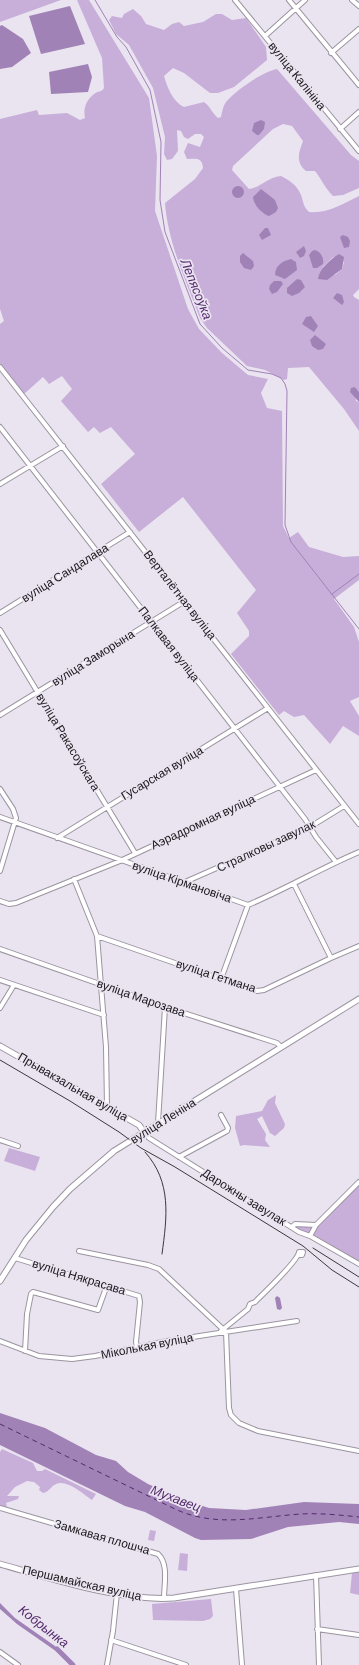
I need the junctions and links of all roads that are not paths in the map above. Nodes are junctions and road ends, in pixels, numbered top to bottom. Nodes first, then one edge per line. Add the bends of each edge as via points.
1 (236, 0) edge
2 (289, 0) edge
3 (305, 0) edge
4 (352, 0) edge
5 (359, 6) edge
6 (296, 8) junction
7 (359, 29) edge
8 (265, 36) junction
9 (331, 53) junction
10 (359, 85) edge
11 (359, 112) edge
12 (340, 129) junction
13 (359, 151) edge
14 (0, 367) edge
15 (0, 427) edge
16 (63, 446) junction
17 (30, 466) junction
18 (0, 484) edge
19 (130, 532) junction
20 (98, 552) junction
21 (185, 601) junction
22 (0, 613) edge
23 (152, 622) junction
24 (0, 630) edge
25 (38, 692) junction
26 (268, 708) junction
27 (0, 715) edge
28 (235, 729) junction
29 (316, 770) junction
30 (280, 787) junction
31 (0, 789) edge
32 (107, 806) junction
33 (344, 806) junction
34 (0, 817) edge
35 (16, 823) junction
36 (359, 824) edge
37 (310, 827) junction
38 (57, 838) junction
39 (359, 852) edge
40 (135, 854) junction
41 (120, 861) junction
42 (336, 862) junction
43 (0, 871) edge
44 (74, 879) junction
45 (185, 882) junction
46 (294, 884) junction
47 (0, 901) edge
48 (248, 905) junction
49 (97, 936) junction
50 (359, 946) edge
51 (0, 949) edge
52 (331, 958) junction
53 (221, 979) junction
54 (0, 980) edge
55 (102, 984) junction
56 (14, 985) junction
57 (359, 999) edge
58 (165, 1007) junction
59 (0, 1008) edge
60 (104, 1015) junction
61 (0, 1046) edge
62 (281, 1047) junction
63 (107, 1106) junction
64 (221, 1115) dead end
65 (158, 1123) junction
66 (144, 1132) junction
67 (0, 1140) edge
68 (18, 1146) dead end
69 (179, 1157) junction
70 (359, 1182) edge
71 (316, 1224) junction
72 (292, 1227) junction
73 (310, 1236) junction
74 (79, 1251) dead end
75 (299, 1255) dead end
76 (15, 1258) junction
77 (359, 1264) edge
78 (0, 1281) edge
79 (107, 1285) junction
80 (297, 1321) dead end
81 (225, 1331) junction
82 (0, 1341) edge
83 (137, 1348) junction
84 (25, 1351) junction
85 (359, 1451) edge
86 (0, 1508) edge
87 (0, 1564) edge
88 (359, 1569) edge
89 (316, 1576) junction
90 (236, 1588) junction
91 (117, 1593) junction
92 (164, 1598) junction
93 (317, 1629) junction
94 (359, 1635) edge
95 (111, 1640) junction
96 (0, 1653) edge
97 (18, 1665) edge
98 (107, 1665) edge
99 (186, 1665) edge
100 (242, 1665) edge
101 (319, 1665) edge

1 - 8 street, вуліца Калініна
2 - 6 street
3 - 6 street
4 - 5 street
6 - 8 street
6 - 9 street
7 - 9 street
8 - 12 street, вуліца Калініна
9 - 10 street
11 - 12 street
12 - 13 street, вуліца Калініна
14 - 16 street, Верталётная вуліца
15 - 17 street, Палкавая вуліца
16 - 17 street
16 - 19 street, Верталётная вуліца
17 - 18 street
17 - 20 street, Палкавая вуліца
19 - 20 street, вуліца Сандалава
19 - 21 street, Верталётная вуліца
20 - 22 street, вуліца Сандалава
20 - 23 street, Палкавая вуліца
21 - 23 street, вуліца Заморына
21 - 26 street, Верталётная вуліца
23 - 25 street, вуліца Заморына
23 - 28 street, Палкавая вуліца
24 - 25 street, вуліца Ракасоўскага
25 - 27 street, вуліца Заморына
25 - 32 street, вуліца Ракасоўскага
26 - 28 street, Гусарская вуліца
26 - 29 street, Верталётная вуліца
28 - 30 street, Палкавая вуліца
28 - 32 street, Гусарская вуліца
29 - 30 street, Аэрадромная вуліца
29 - 33 street, Верталётная вуліца
30 - 37 street, Палкавая вуліца
30 - 40 street, Аэрадромная вуліца
31 - 35 street via 15,813
32 - 38 street, Гусарская вуліца
32 - 40 street, вуліца Ракасоўскага
33 - 36 street, Верталётная вуліца
33 - 37 street, Стралковы завулак
34 - 35 street, вуліца Кірмановіча
35 - 38 street, вуліца Кірмановіча
35 - 43 street
37 - 42 street, Палкавая вуліца
37 - 45 street, Стралковы завулак
38 - 41 street, вуліца Кірмановіча
39 - 42 street, вуліца Кірмановіча
40 - 41 street, Аэрадромная вуліца
41 - 44 street, Аэрадромная вуліца
41 - 45 street, вуліца Кірмановіча
42 - 46 street, вуліца Кірмановіча
44 - 47 street, Аэрадромная вуліца via 16,903
44 - 49 street
45 - 48 street, вуліца Кірмановіча
46 - 48 street, вуліца Кірмановіча
46 - 52 street
48 - 53 street
49 - 53 street, вуліца Гетмана
49 - 55 street
50 - 52 street, вуліца Гетмана
51 - 55 street, вуліца Марозава
52 - 53 street, вуліца Гетмана via 264,990 257,991
54 - 56 street
55 - 58 street, вуліца Марозава
55 - 60 street
56 - 59 street
56 - 60 street
57 - 62 main road, вуліца Леніна
58 - 62 street, вуліца Марозава via 277,1043
58 - 65 street
60 - 63 street
61 - 63 main road, Прывакзальная вуліца
62 - 65 main road, вуліца Леніна
63 - 66 main road, Прывакзальная вуліца via 140,1126
64 - 69 street via 227,1131
65 - 66 main road, вуліца Леніна
66 - 69 street, Дарожны завулак
66 - 76 main road, вуліца Леніна via 114,1151 70,1189 44,1217
67 - 68 street
69 - 72 street, Дарожны завулак
70 - 71 street
71 - 72 street via 295,1224
71 - 73 street
72 - 73 street, Дарожны завулак
73 - 77 street, Дарожны завулак
74 - 81 street via 159,1269
75 - 81 street
76 - 78 main road, вуліца Леніна
76 - 79 street, вуліца Някрасава
79 - 83 street, вуліца Някрасава via 139,1296
79 - 84 street via 98,1310 33,1292 27,1314
80 - 81 street
81 - 83 street, Міколькая вуліца
81 - 85 street via 229,1408 234,1419 258,1431
82 - 84 street, Міколькая вуліца
83 - 84 street, Міколькая вуліца via 72,1359 38,1356
86 - 92 street, Замкавая плошча via 158,1554 164,1564
87 - 91 main road, Першамайская вуліца
88 - 89 main road, Першамайская вуліца
89 - 90 main road, Першамайская вуліца
89 - 93 street
90 - 92 main road, Першамайская вуліца
90 - 100 street
91 - 92 main road, Першамайская вуліца via 150,1599
91 - 95 street
93 - 94 street
93 - 101 street
95 - 98 street
95 - 99 street
96 - 97 street

